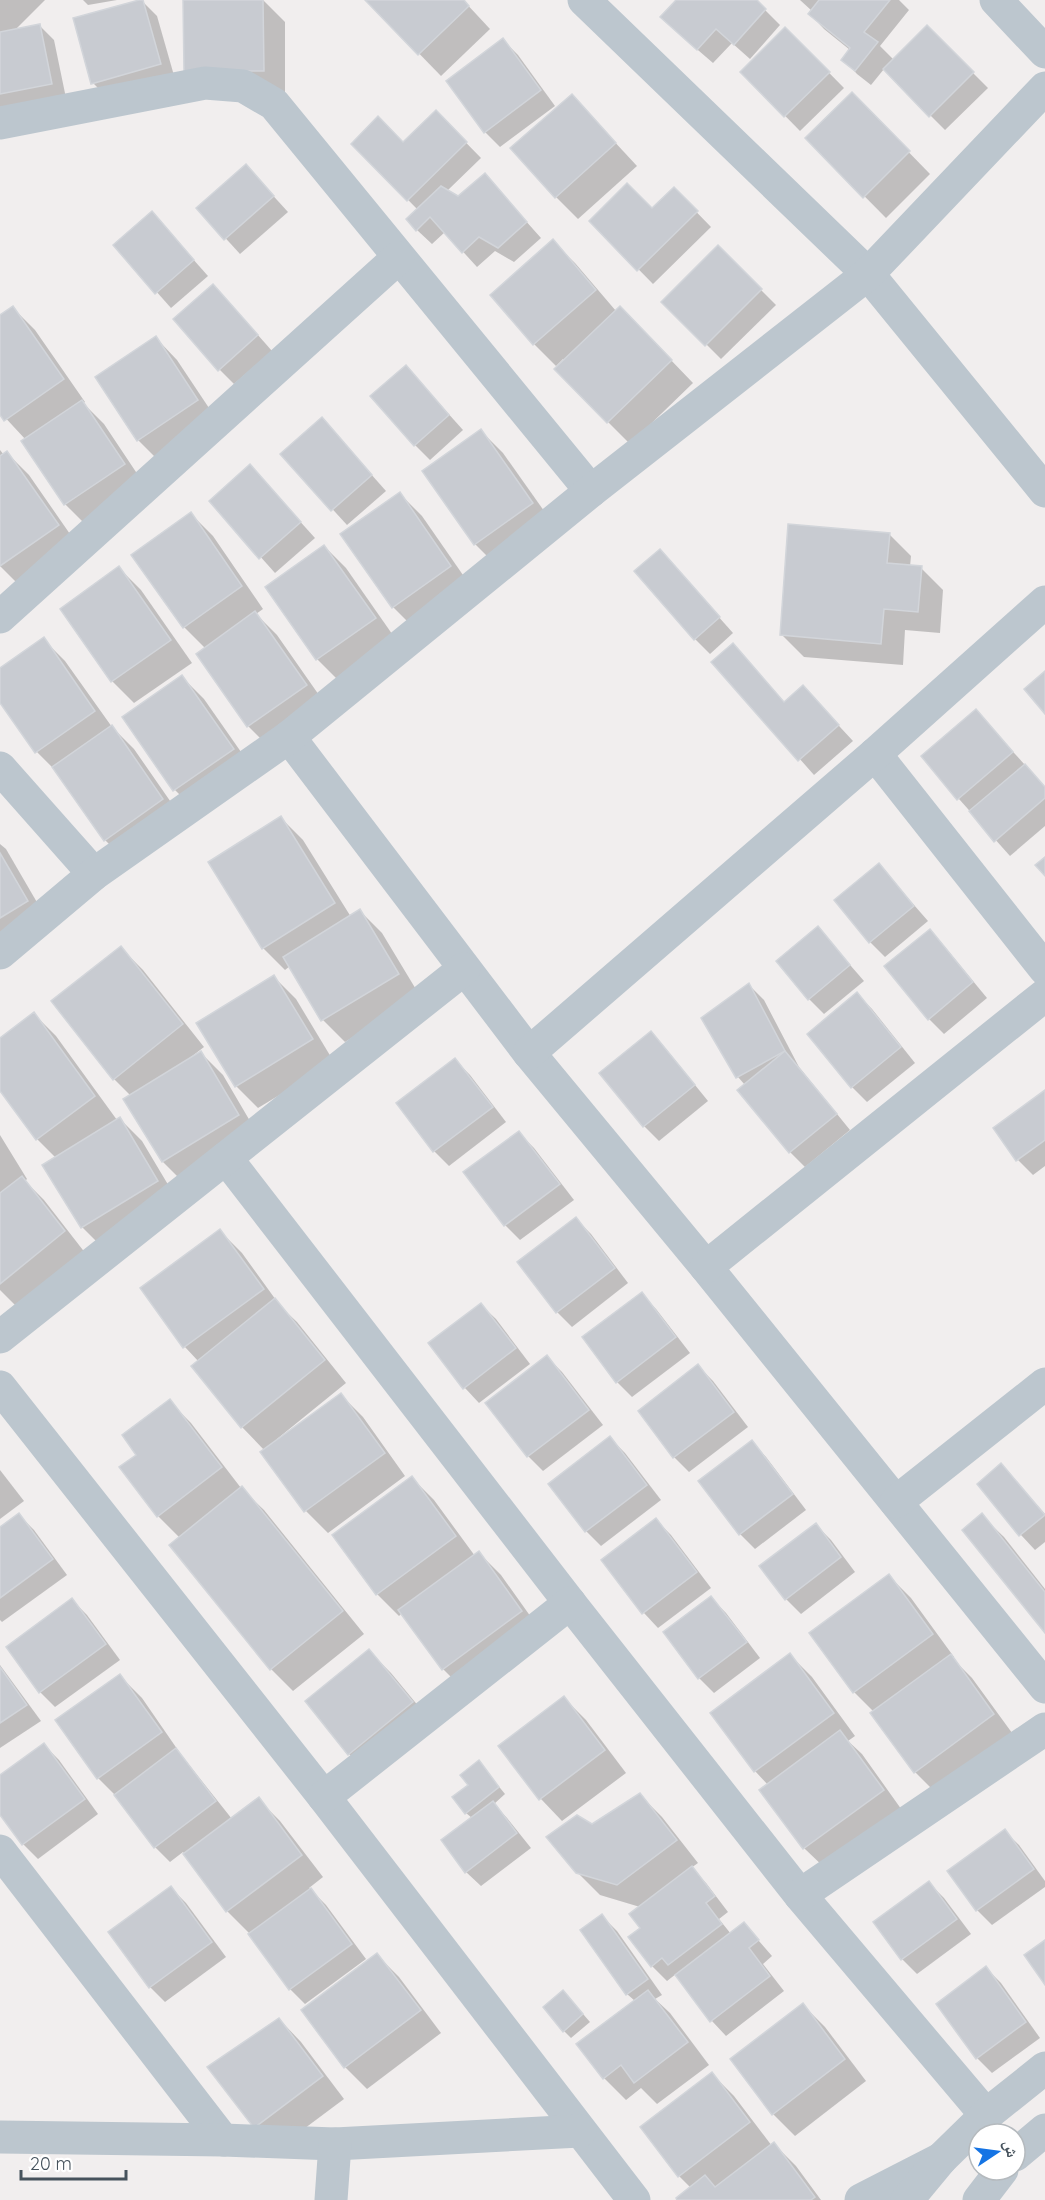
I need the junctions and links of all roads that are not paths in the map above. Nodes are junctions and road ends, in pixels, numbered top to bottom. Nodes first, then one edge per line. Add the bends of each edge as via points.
1 (584, 0) edge
2 (996, 0) edge
3 (1045, 52) edge
4 (1045, 88) edge
5 (0, 123) edge
6 (398, 258) junction
7 (868, 274) junction
8 (591, 491) junction
9 (1045, 491) edge
10 (1045, 603) edge
11 (0, 616) edge
12 (289, 737) junction
13 (875, 754) junction
14 (0, 768) edge
15 (94, 874) junction
16 (0, 952) edge
17 (464, 969) junction
18 (1045, 969) edge
19 (1045, 994) edge
20 (529, 1053) junction
21 (226, 1158) junction
22 (706, 1267) junction
23 (0, 1337) edge
24 (1045, 1384) edge
25 (0, 1387) edge
26 (896, 1502) junction
27 (570, 1603) junction
28 (1045, 1688) edge
29 (1045, 1729) edge
30 (324, 1797) junction
31 (0, 1851) edge
32 (800, 1895) junction
33 (1045, 2068) edge
34 (986, 2115) junction
35 (1045, 2130) edge
36 (580, 2131) junction
37 (0, 2137) edge
38 (223, 2140) junction
39 (335, 2144) junction
40 (1027, 2145) edge
41 (941, 2158) junction
42 (993, 2182) edge
43 (632, 2199) edge
44 (331, 2200) edge
45 (861, 2200) edge
46 (907, 2200) edge
47 (979, 2200) edge

1 - 7 street
2 - 3 street
4 - 7 street
5 - 6 street via 205,83 243,86 274,104
6 - 8 street
6 - 11 street
7 - 8 street
7 - 9 street
8 - 12 street
10 - 13 street
12 - 15 street
12 - 17 street
13 - 18 street
13 - 20 street
14 - 15 street
15 - 16 street
17 - 20 street
17 - 21 street
19 - 22 street
20 - 22 street
21 - 23 street
21 - 27 street
22 - 26 street
24 - 26 street
25 - 30 street
26 - 28 street
27 - 30 street
27 - 32 street
29 - 32 street
30 - 36 street
31 - 38 street
32 - 34 street
33 - 34 street
34 - 41 street
35 - 40 street
36 - 39 street
36 - 43 street
37 - 38 street
38 - 39 street
39 - 44 street
41 - 45 street
41 - 46 street
42 - 47 street

